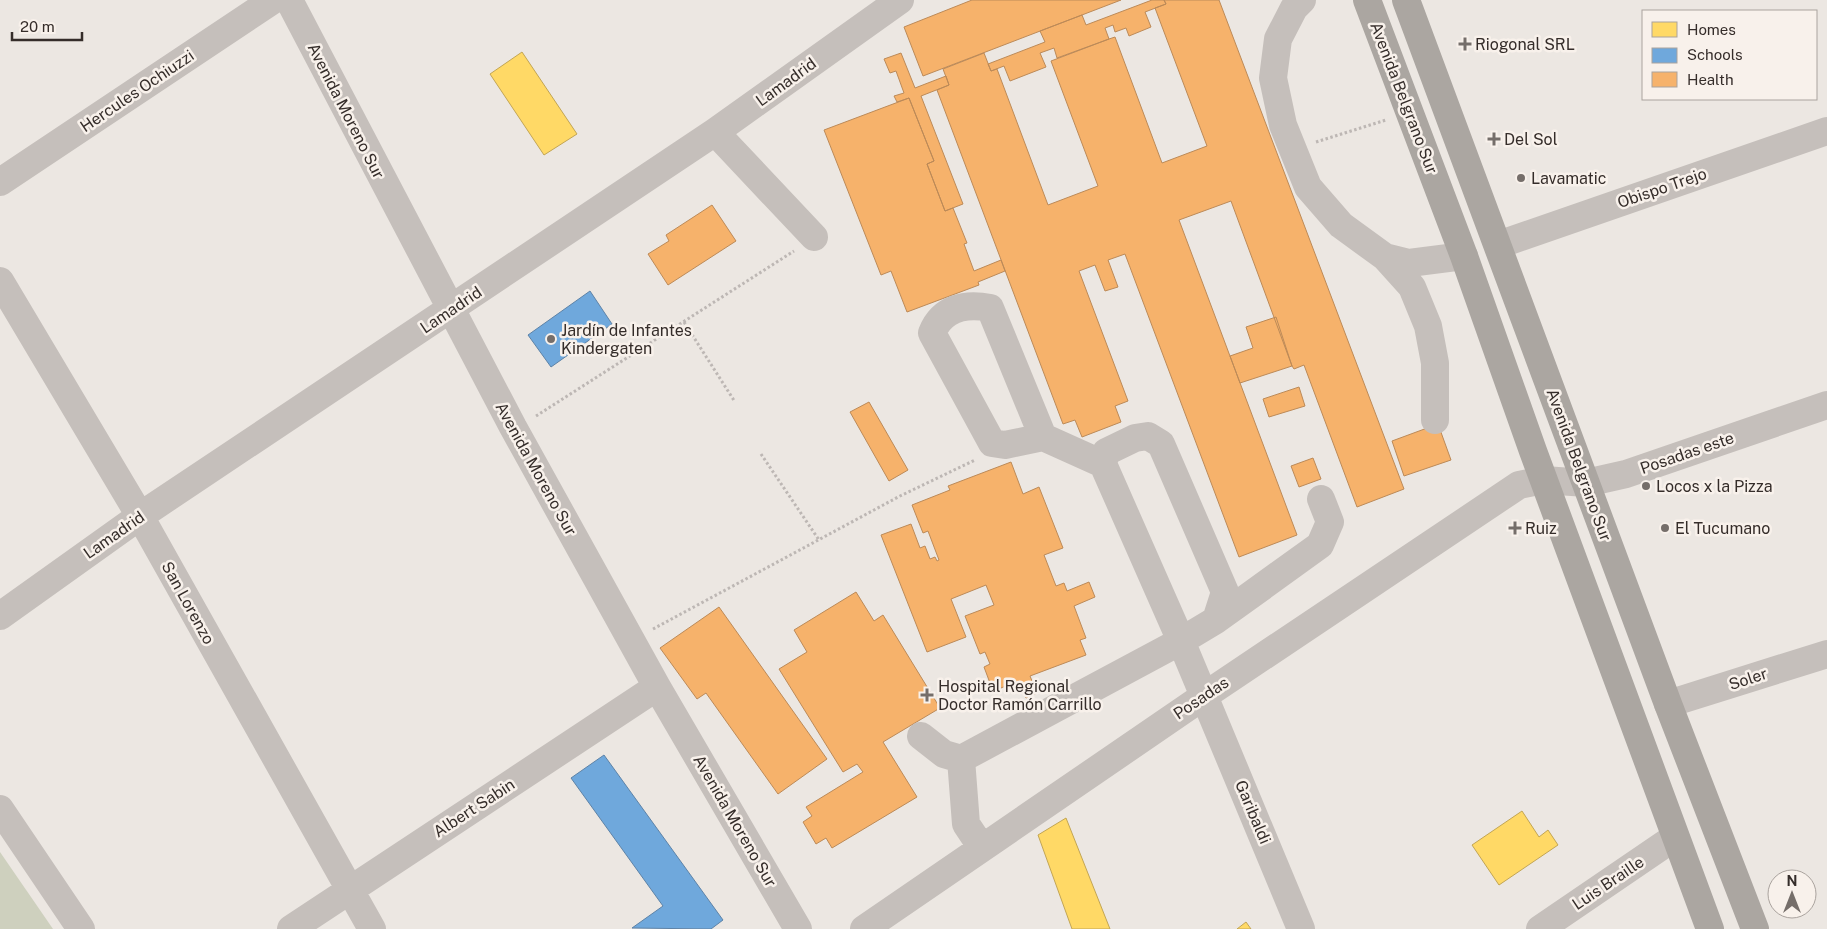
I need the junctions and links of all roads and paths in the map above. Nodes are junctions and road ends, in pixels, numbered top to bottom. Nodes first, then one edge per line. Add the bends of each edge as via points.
1 (273, 0) edge
2 (289, 0) edge
3 (900, 0) edge
4 (1302, 0) edge
5 (1367, 0) edge
6 (1408, 0) edge
7 (1408, 113) junction
8 (1827, 131) edge
9 (715, 132) junction
10 (1292, 150) junction
11 (0, 182) edge
12 (814, 237) joint
13 (1498, 245) junction
14 (1464, 256) junction
15 (1385, 257) junction
16 (0, 281) edge
17 (450, 311) junction
18 (684, 322) junction
19 (735, 402) dead end
20 (1827, 405) edge
21 (1436, 420) dead end
22 (513, 427) junction
23 (1043, 437) junction
24 (1005, 445) junction
25 (761, 454) dead end
26 (1103, 464) junction
27 (1544, 480) junction
28 (1586, 483) junction
29 (1321, 499) dead end
30 (140, 516) junction
31 (818, 540) junction
32 (0, 616) edge
33 (1216, 620) junction
34 (1181, 641) junction
35 (632, 644) junction
36 (1827, 654) edge
37 (657, 687) junction
38 (1204, 696) junction
39 (1668, 704) junction
40 (921, 736) dead end
41 (961, 758) junction
42 (0, 810) edge
43 (1675, 837) junction
44 (982, 848) junction
45 (349, 890) junction
46 (80, 929) edge
47 (291, 929) edge
48 (372, 929) edge
49 (798, 929) edge
50 (864, 929) edge
51 (1302, 929) edge
52 (1540, 929) edge
53 (1710, 929) edge
54 (1755, 929) edge

1 - 11 street, Hercules Ochiuzzi
2 - 17 street, Avenida Moreno Sur
3 - 9 street, Lamadrid
4 - 10 street via 1294,8 1278,39 1273,78
5 - 7 highway, Avenida Belgrano Sur
6 - 13 highway, Avenida Belgrano Sur
7 - 10 path
7 - 14 highway, Avenida Belgrano Sur
8 - 13 street, Obispo Trejo
9 - 12 street
9 - 17 street, Lamadrid
10 - 15 street via 1308,187 1341,225
12 - 18 path
13 - 28 highway, Avenida Belgrano Sur
14 - 15 street via 1409,263
14 - 27 highway, Avenida Belgrano Sur
15 - 21 street via 1412,287 1428,326 1436,363
16 - 30 street, San Lorenzo
17 - 22 street, Avenida Moreno Sur
17 - 30 street, Lamadrid
18 - 19 path
18 - 22 path via 542,414
20 - 28 street, Posadas este via 1626,474
22 - 35 street, Avenida Moreno Sur
23 - 24 street
23 - 24 street via 990,308 973,305 956,309 937,319 932,333 992,443
23 - 26 street
24 - 31 path
25 - 31 path
26 - 33 street via 1106,452 1135,438 1148,436 1161,444 1225,592
26 - 34 street, Garibaldi
27 - 28 street, Posadas este
27 - 38 street, Posadas via 1519,486 1502,495
27 - 43 highway, Avenida Belgrano Sur
28 - 39 highway, Avenida Belgrano Sur
29 - 33 street via 1330,522 1320,545
30 - 32 street, Lamadrid
30 - 45 street, San Lorenzo
31 - 35 path via 663,623
33 - 34 street
34 - 38 street, Garibaldi
34 - 41 street
35 - 37 street, Avenida Moreno Sur
36 - 39 street, Soler
37 - 45 street, Albert Sabin
37 - 49 street, Avenida Moreno Sur
38 - 44 street, Posadas
38 - 51 street, Garibaldi
39 - 54 highway, Avenida Belgrano Sur
40 - 41 street via 944,754
41 - 44 street via 966,824
42 - 46 street
43 - 52 street, Luis Braille
43 - 53 highway, Avenida Belgrano Sur
44 - 50 street, Posadas
45 - 47 street, Albert Sabin
45 - 48 street, San Lorenzo

